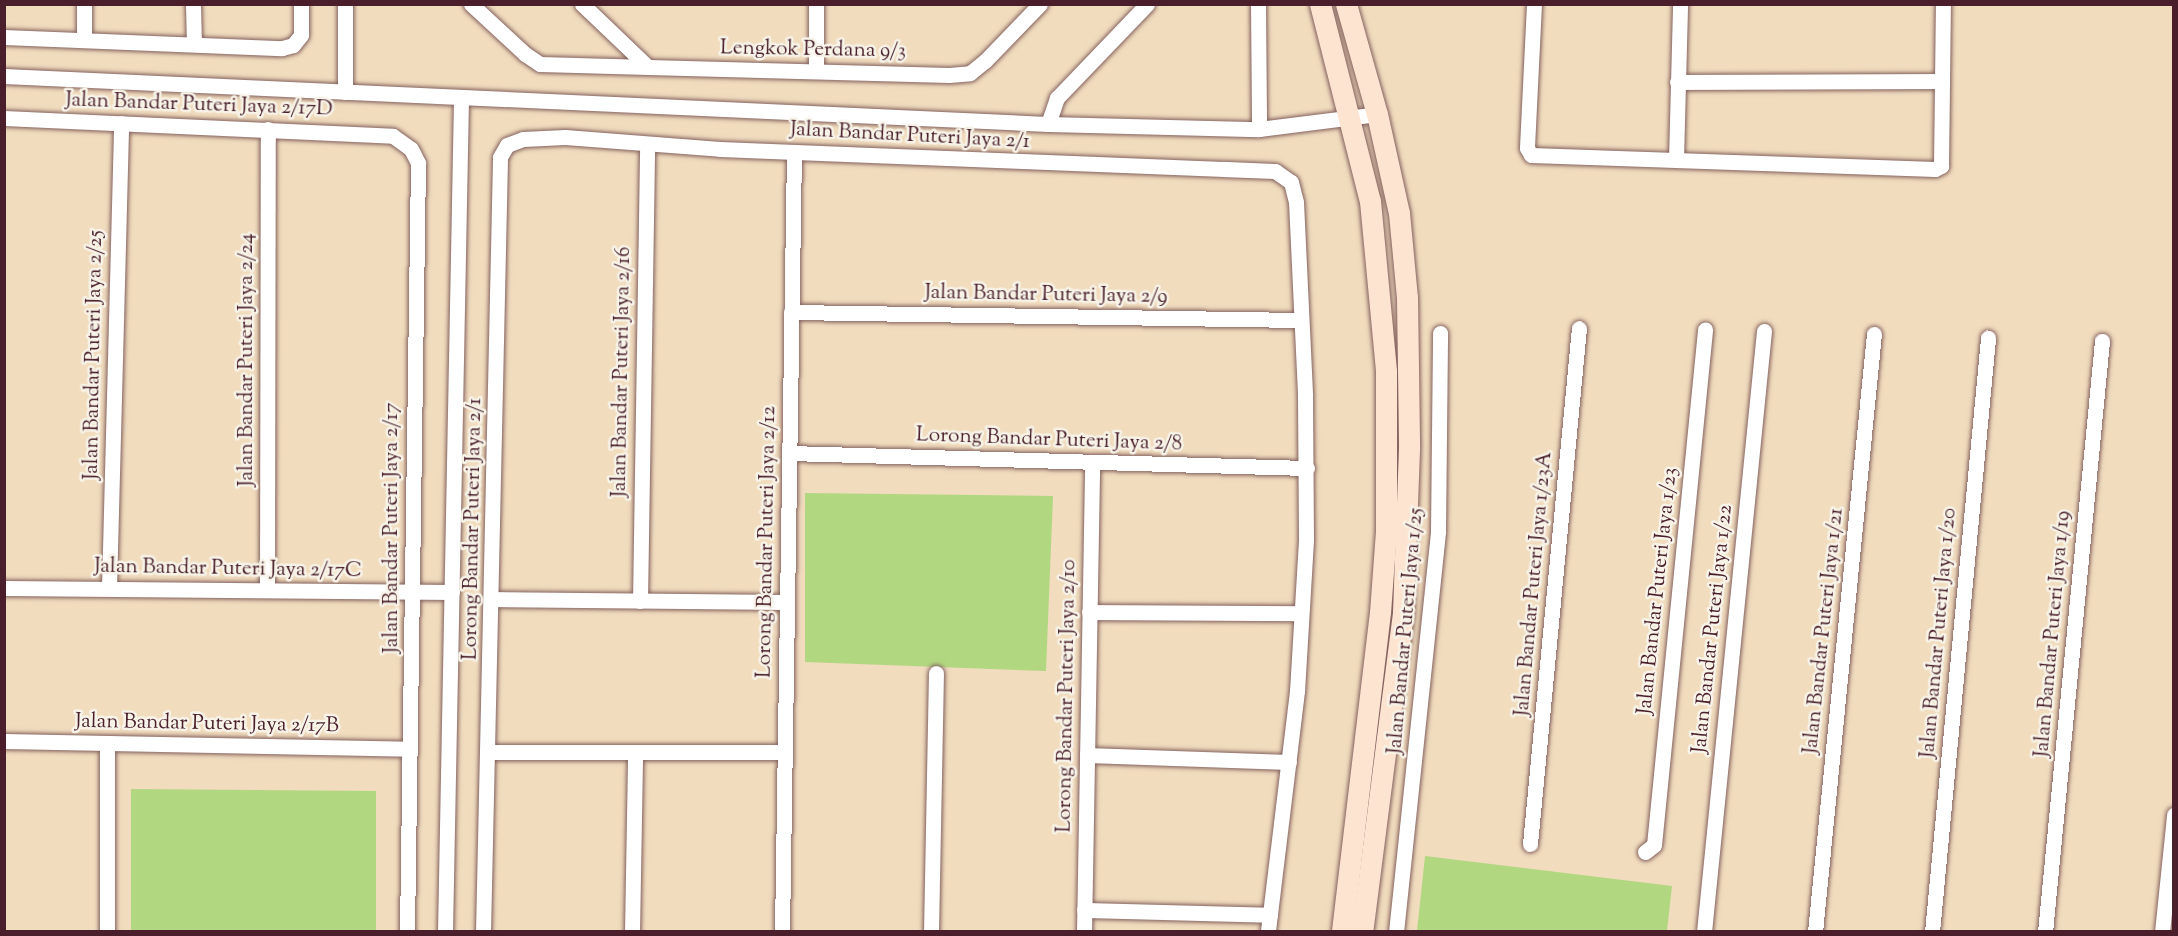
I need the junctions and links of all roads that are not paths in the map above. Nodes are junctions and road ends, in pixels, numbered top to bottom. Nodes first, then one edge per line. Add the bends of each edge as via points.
1 (84, 4) edge
2 (193, 4) edge
3 (301, 4) edge
4 (345, 4) edge
5 (471, 4) edge
6 (582, 4) edge
7 (816, 4) edge
8 (1040, 4) edge
9 (1147, 4) edge
10 (1258, 4) edge
11 (1320, 4) edge
12 (1346, 4) edge
13 (1534, 4) edge
14 (1680, 4) edge
15 (1943, 4) edge
16 (4, 38) edge
17 (84, 39) junction
18 (194, 44) junction
19 (648, 67) junction
20 (816, 69) junction
21 (4, 76) edge
22 (1942, 81) junction
23 (1677, 82) junction
24 (345, 92) junction
25 (461, 98) junction
26 (1377, 114) junction
27 (4, 118) edge
28 (1352, 118) junction
29 (120, 123) junction
30 (1048, 124) junction
31 (268, 129) junction
32 (1259, 129) junction
33 (393, 135) joint
34 (523, 139) joint
35 (647, 144) junction
36 (794, 152) junction
37 (1676, 160) junction
38 (791, 312) junction
39 (1301, 320) junction
40 (1580, 328) dead end
41 (1705, 330) dead end
42 (1764, 331) dead end
43 (1440, 333) dead end
44 (1874, 334) dead end
45 (1988, 338) dead end
46 (2102, 341) dead end
47 (789, 453) junction
48 (1092, 462) junction
49 (1307, 468) junction
50 (4, 588) edge
51 (109, 588) junction
52 (267, 590) junction
53 (411, 591) junction
54 (452, 592) junction
55 (492, 599) junction
56 (640, 601) junction
57 (787, 602) junction
58 (1089, 612) junction
59 (1301, 614) junction
60 (936, 673) dead end
61 (4, 741) edge
62 (107, 743) junction
63 (410, 749) junction
64 (489, 752) junction
65 (635, 752) junction
66 (785, 752) junction
67 (1087, 755) junction
68 (1289, 762) junction
69 (2174, 815) edge
70 (1530, 844) dead end
71 (1645, 852) dead end
72 (1084, 910) junction
73 (1270, 915) junction
74 (107, 932) edge
75 (407, 932) edge
76 (445, 932) edge
77 (483, 932) edge
78 (632, 932) edge
79 (782, 932) edge
80 (931, 932) edge
81 (1084, 932) edge
82 (1268, 932) edge
83 (1342, 932) edge
84 (1362, 932) edge
85 (1396, 932) edge
86 (1704, 932) edge
87 (1815, 932) edge
88 (1932, 932) edge
89 (2045, 932) edge
90 (2162, 932) edge

1 - 17 street
2 - 18 street
3 - 18 street via 301,35 293,45
4 - 24 street
5 - 19 street, Lengkok Perdana 9/3 via 540,64
6 - 19 street
7 - 20 street
8 - 20 street, Lengkok Perdana 9/3 via 970,73
9 - 30 street via 1057,98
10 - 32 street
11 - 28 street
12 - 26 street
13 - 37 street via 1527,148 1532,155
14 - 23 street
15 - 22 street
16 - 17 street
17 - 18 street
19 - 20 street, Lengkok Perdana 9/3
21 - 24 street
22 - 23 street
22 - 37 street via 1941,166 1935,170
23 - 37 street
24 - 25 street
25 - 30 street
25 - 54 street
26 - 28 street
26 - 84 street via 1404,253 1409,449 1403,613
27 - 29 street, Jalan Bandar Puteri Jaya 2/17D
28 - 32 street
28 - 83 street via 1370,201 1382,297 1387,450 1380,612
29 - 31 street, Jalan Bandar Puteri Jaya 2/17D
29 - 51 street, Jalan Bandar Puteri Jaya 2/25
30 - 32 street
31 - 33 street, Jalan Bandar Puteri Jaya 2/17D
31 - 52 street, Jalan Bandar Puteri Jaya 2/24
33 - 53 street, Jalan Bandar Puteri Jaya 2/17 via 411,149 420,180
34 - 35 street, Jalan Bandar Puteri Jaya 2/1 via 565,137
34 - 55 street, Lorong Bandar Puteri Jaya 2/1 via 507,145 500,157
35 - 36 street, Jalan Bandar Puteri Jaya 2/1
35 - 56 street, Jalan Bandar Puteri Jaya 2/16
36 - 38 street, Lorong Bandar Puteri Jaya 2/12
36 - 39 street, Jalan Bandar Puteri Jaya 2/1 via 1275,171 1292,182 1296,202
38 - 39 street, Jalan Bandar Puteri Jaya 2/9
38 - 47 street, Lorong Bandar Puteri Jaya 2/12
39 - 49 street
40 - 70 street, Jalan Bandar Puteri Jaya 1/23A
41 - 71 street, Jalan Bandar Puteri Jaya 1/23 via 1654,845
42 - 86 street, Jalan Bandar Puteri Jaya 1/22
43 - 85 street, Jalan Bandar Puteri Jaya 1/25 via 1438,531
44 - 87 street, Jalan Bandar Puteri Jaya 1/21
45 - 88 street, Jalan Bandar Puteri Jaya 1/20
46 - 89 street, Jalan Bandar Puteri Jaya 1/19
47 - 48 street, Lorong Bandar Puteri Jaya 2/8
47 - 57 street, Lorong Bandar Puteri Jaya 2/12
48 - 49 street, Lorong Bandar Puteri Jaya 2/8
48 - 58 street, Lorong Bandar Puteri Jaya 2/10
49 - 59 street
50 - 51 street, Jalan Bandar Puteri Jaya 2/17C
51 - 52 street, Jalan Bandar Puteri Jaya 2/17C
52 - 53 street, Jalan Bandar Puteri Jaya 2/17C
53 - 54 street, Jalan Bandar Puteri Jaya 2/17C
53 - 63 street, Jalan Bandar Puteri Jaya 2/17
54 - 76 street
55 - 56 street
55 - 64 street, Lorong Bandar Puteri Jaya 2/1
56 - 57 street
57 - 66 street, Lorong Bandar Puteri Jaya 2/12
58 - 59 street
58 - 67 street, Lorong Bandar Puteri Jaya 2/10
59 - 68 street
60 - 80 street
61 - 62 street, Jalan Bandar Puteri Jaya 2/17B
62 - 63 street, Jalan Bandar Puteri Jaya 2/17B
62 - 74 street
63 - 75 street, Jalan Bandar Puteri Jaya 2/17
64 - 65 street
64 - 77 street, Lorong Bandar Puteri Jaya 2/1
65 - 66 street
65 - 78 street
66 - 79 street, Lorong Bandar Puteri Jaya 2/12
67 - 68 street
67 - 72 street, Lorong Bandar Puteri Jaya 2/10
68 - 73 street
69 - 90 street
72 - 73 street
72 - 81 street, Lorong Bandar Puteri Jaya 2/10
73 - 82 street

